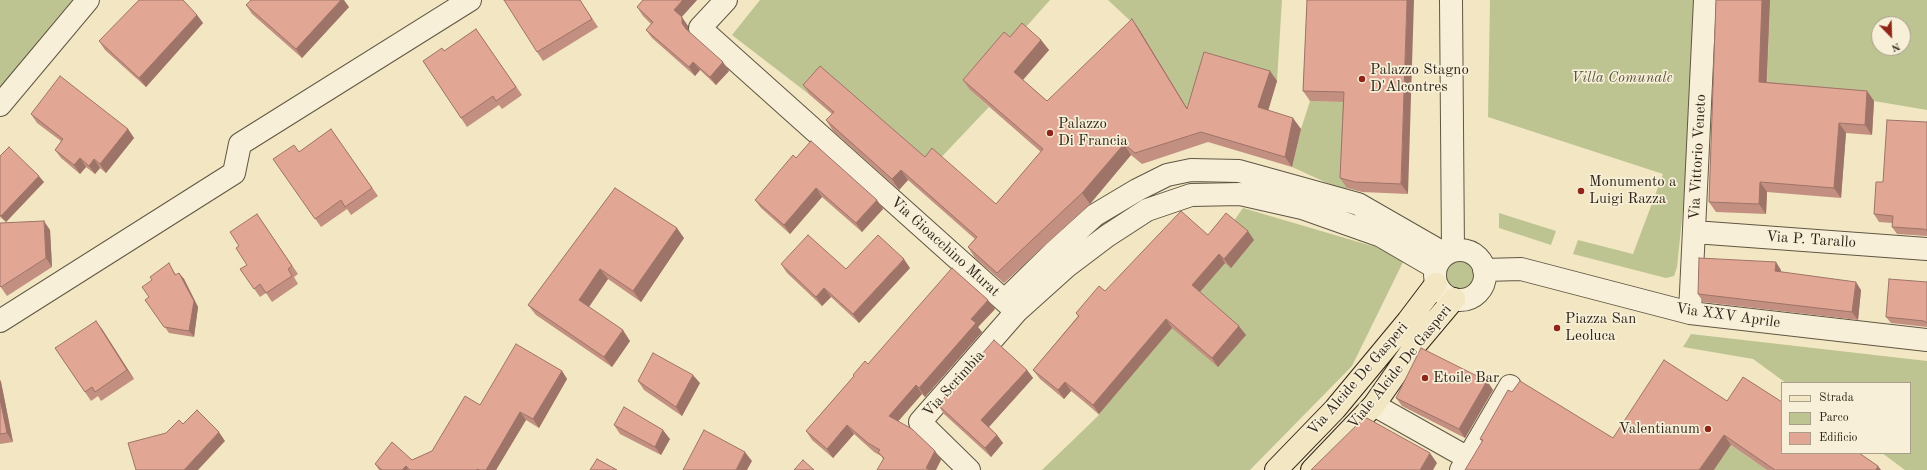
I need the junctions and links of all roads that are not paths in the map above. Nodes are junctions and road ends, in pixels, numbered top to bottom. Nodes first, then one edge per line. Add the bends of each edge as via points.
1 (88, 0) edge
2 (470, 0) edge
3 (726, 0) edge
4 (1451, 0) edge
5 (1705, 0) edge
6 (0, 105) edge
7 (1694, 232) junction
8 (1927, 249) edge
9 (1443, 264) junction
10 (1484, 270) junction
11 (1454, 299) junction
12 (1012, 306) junction
13 (1690, 313) junction
14 (0, 321) edge
15 (1927, 340) edge
16 (1510, 386) dead end
17 (1374, 405) junction
18 (1465, 464) edge
19 (969, 470) edge
20 (1276, 470) edge
21 (1312, 470) edge

1 - 6 street
2 - 14 street via 240,144 234,173
3 - 12 street, Via Gioacchino Murat via 700,28
4 - 9 street
5 - 7 street, Via Vittorio Veneto
7 - 8 street, Via P. Tarallo
7 - 13 street, Via Vittorio Veneto
9 - 10 street via 1469,252 1481,263
9 - 11 street via 1440,291
9 - 12 street, Via Gioacchino Murat via 1358,204 1239,172 1191,170 1167,175 1095,215 1053,253
9 - 20 main road, Via Alcide De Gasperi via 1408,321 1336,409
10 - 11 street via 1485,279 1477,293 1470,298
10 - 13 street, Via XXV Aprile via 1521,268
11 - 17 main road, Viale Alcide De Gasperi via 1417,344
12 - 19 street, Via Scrimbia via 920,422
13 - 15 street, Via XXV Aprile
16 - 18 street
17 - 18 street
17 - 21 main road, Viale Alcide De Gasperi

